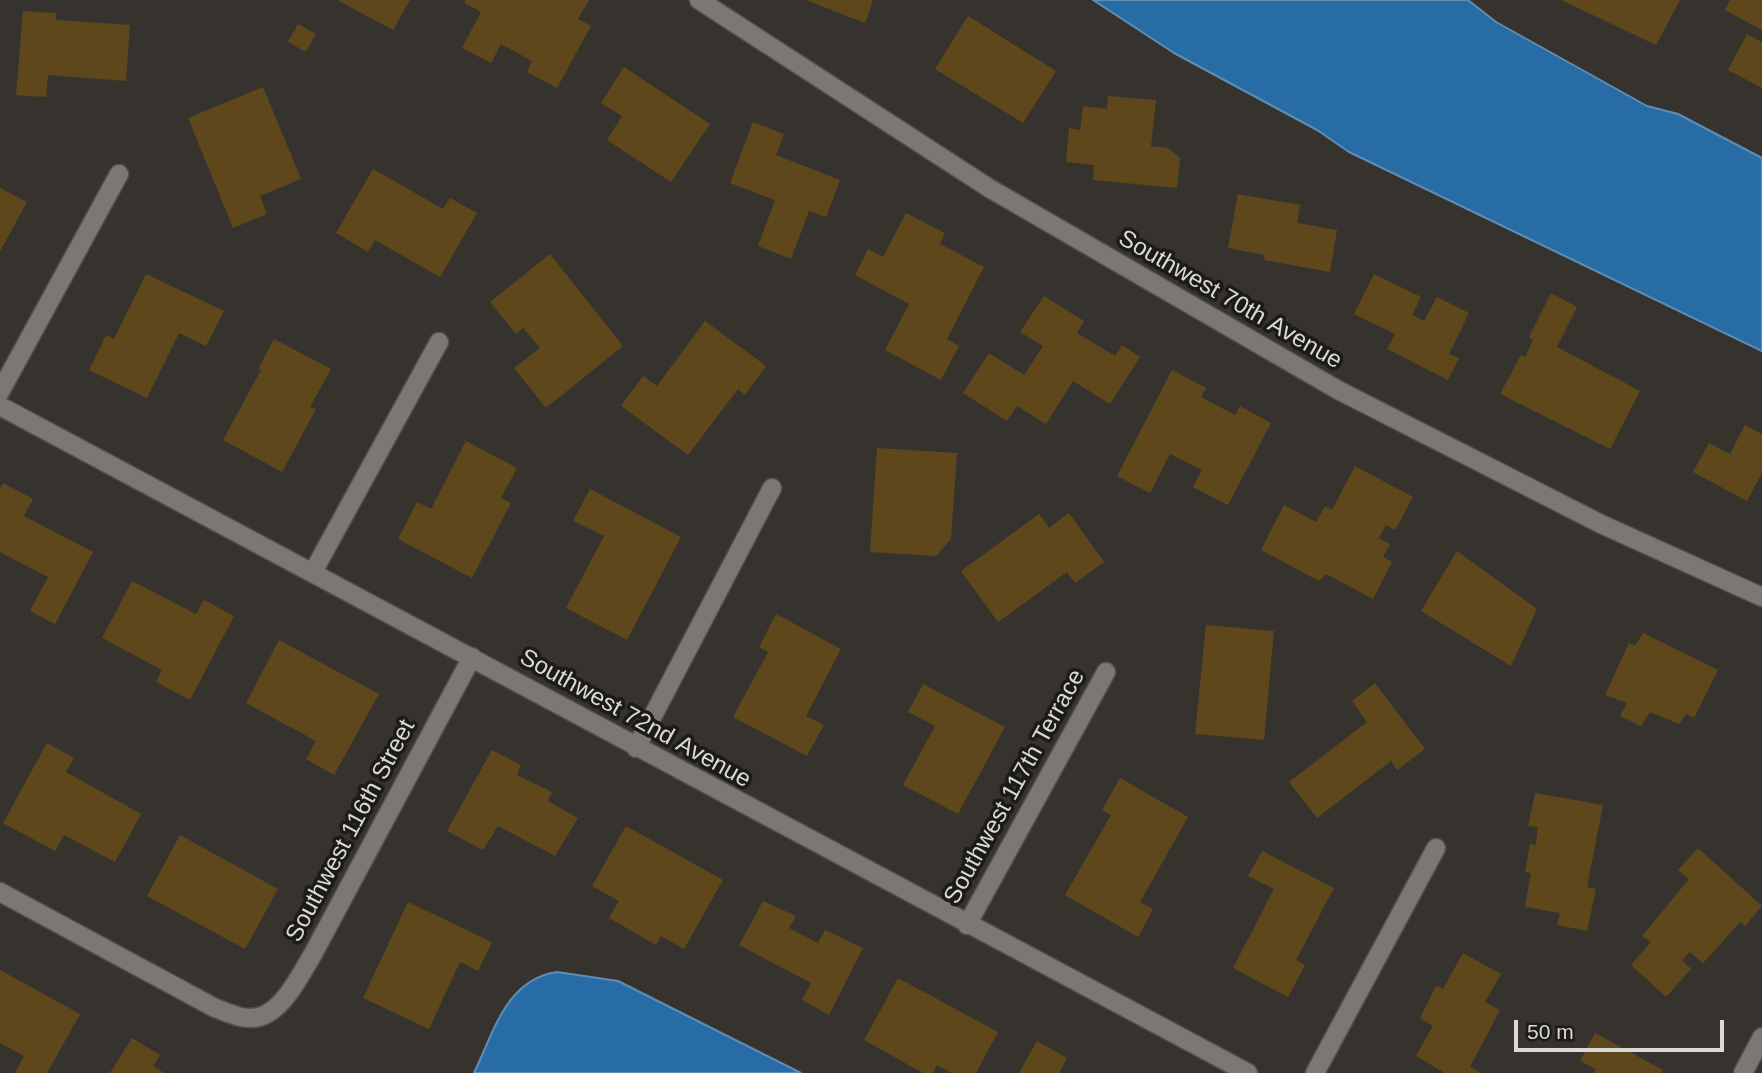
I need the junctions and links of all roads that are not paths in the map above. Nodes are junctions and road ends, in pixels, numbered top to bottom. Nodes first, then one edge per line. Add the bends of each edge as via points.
1 (699, 0) edge
2 (119, 174) dead end
3 (439, 342) dead end
4 (0, 392) edge
5 (0, 406) edge
6 (772, 488) dead end
7 (313, 572) junction
8 (1762, 597) edge
9 (472, 657) junction
10 (1106, 672) dead end
11 (636, 748) junction
12 (1436, 848) dead end
13 (0, 892) edge
14 (967, 925) junction
15 (1762, 1037) edge
16 (1248, 1073) edge
17 (1315, 1073) edge
18 (1743, 1073) edge

1 - 8 street, Southwest 70th Avenue via 989,188 1338,390 1601,524
2 - 4 street
3 - 7 street
5 - 7 street, Southwest 72nd Avenue
6 - 11 street
7 - 9 street, Southwest 72nd Avenue
9 - 11 street, Southwest 72nd Avenue
9 - 13 street, Southwest 116th Street via 296,983 260,1017 240,1017 215,1008
10 - 14 street, Southwest 117th Terrace
11 - 14 street, Southwest 72nd Avenue
12 - 17 street
14 - 16 street, Southwest 72nd Avenue
15 - 18 street

